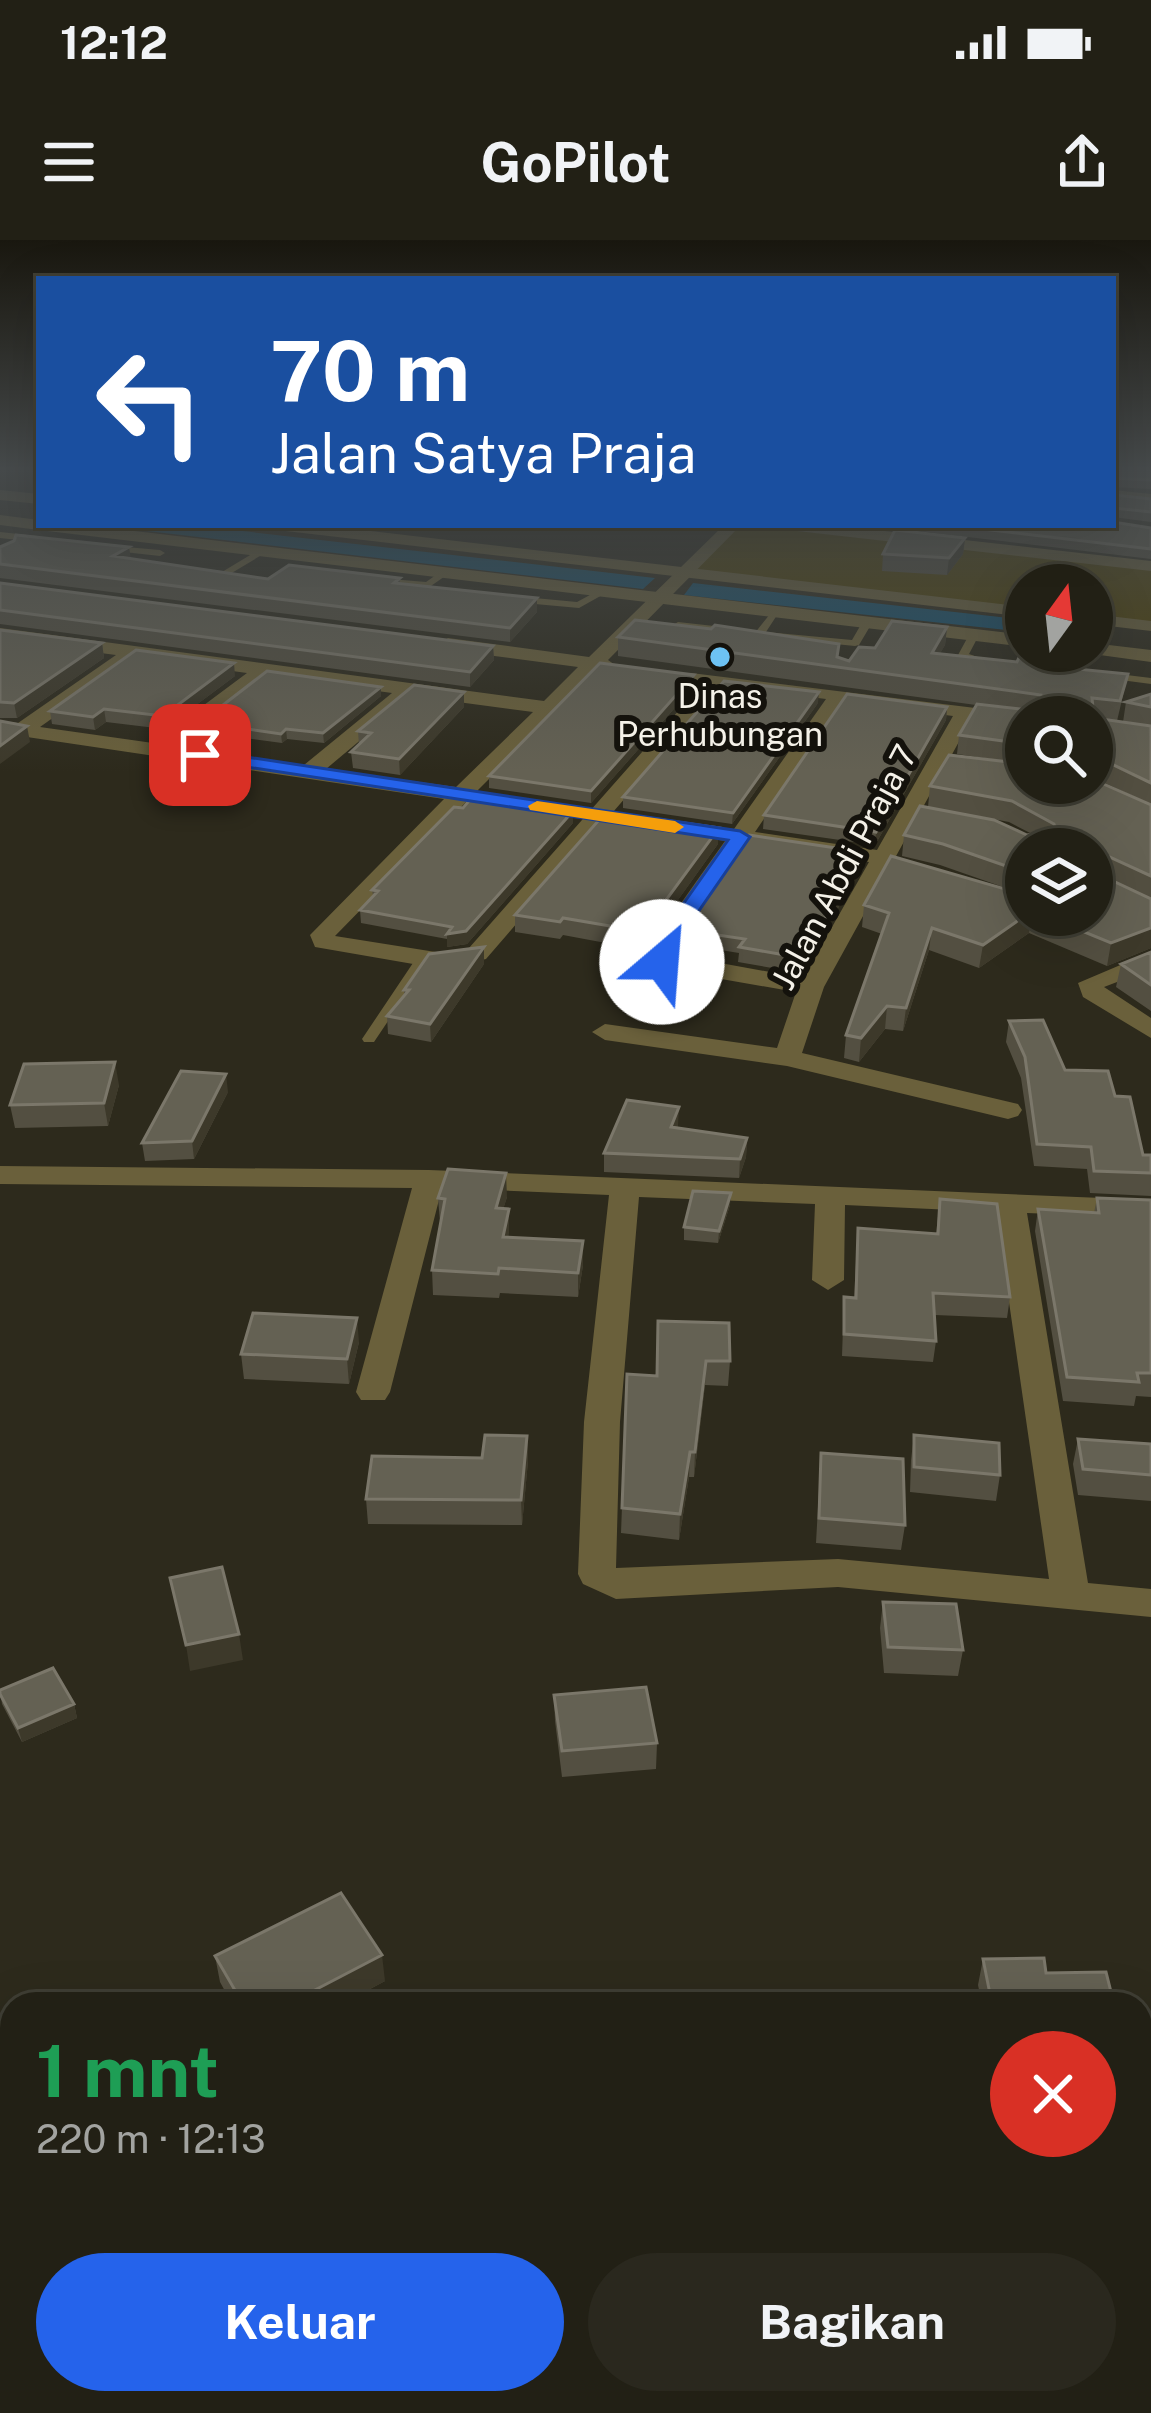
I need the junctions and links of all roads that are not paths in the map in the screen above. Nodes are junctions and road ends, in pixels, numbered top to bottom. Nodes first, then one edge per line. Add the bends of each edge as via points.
1 (231, 569) edge
2 (409, 569) edge
3 (562, 569) edge
4 (686, 569) edge
5 (446, 572) junction
6 (484, 577) junction
7 (217, 578) edge
8 (360, 579) edge
9 (669, 586) junction
10 (467, 590) edge
11 (601, 592) junction
12 (494, 597) edge
13 (1005, 610) edge
14 (774, 612) junction
15 (54, 617) edge
16 (1113, 621) edge
17 (868, 622) junction
18 (678, 625) edge
19 (1151, 626) edge
20 (0, 634) edge
21 (759, 634) junction
22 (974, 635) junction
23 (23, 637) junction
24 (1005, 639) edge
25 (431, 642) edge
26 (855, 643) junction
27 (0, 651) edge
28 (1113, 651) edge
29 (133, 652) junction
30 (1151, 656) edge
31 (849, 658) edge
32 (594, 664) junction
33 (998, 664) edge
34 (635, 669) edge
35 (263, 670) junction
36 (676, 674) edge
37 (1086, 674) edge
38 (717, 679) junction
39 (1151, 681) edge
40 (379, 686) junction
41 (408, 690) junction
42 (839, 695) junction
43 (548, 708) junction
44 (966, 711) junction
45 (1005, 716) edge
46 (11, 728) edge
47 (159, 749) junction
48 (283, 768) junction
49 (309, 772) junction
50 (462, 794) junction
51 (506, 801) edge
52 (657, 824) edge
53 (740, 837) junction
54 (893, 864) junction
55 (422, 960) junction
56 (1151, 960) edge
57 (812, 987) junction
58 (1151, 1030) edge
59 (605, 1032) dead end
60 (370, 1039) dead end
61 (787, 1058) junction
62 (1008, 1110) dead end
63 (0, 1175) edge
64 (429, 1179) junction
65 (625, 1186) junction
66 (830, 1199) junction
67 (1010, 1202) junction
68 (1151, 1209) edge
69 (828, 1280) dead end
70 (373, 1391) dead end
71 (1070, 1592) junction
72 (1151, 1603) edge

1 - 7 lane
2 - 5 street
3 - 9 street
4 - 9 street
5 - 6 street
5 - 8 lane via 428,585
6 - 10 lane
6 - 11 street
9 - 11 street
9 - 13 street
9 - 14 street
9 - 32 street
11 - 12 lane via 579,605
14 - 17 street
14 - 21 lane
15 - 23 street
16 - 19 street
17 - 22 street
17 - 26 lane
18 - 21 lane
20 - 23 street
21 - 26 lane
22 - 24 street
22 - 33 lane via 963,655
23 - 27 street
23 - 29 street
25 - 32 street
26 - 31 lane
28 - 30 street
29 - 35 street
29 - 46 street
32 - 34 street
32 - 43 street
35 - 40 street
35 - 47 street
36 - 38 street
37 - 39 lane
38 - 42 street
38 - 55 street via 477,954
40 - 41 street
40 - 48 street
41 - 43 street
41 - 49 street
42 - 44 street
42 - 53 street
43 - 50 street
44 - 45 street
44 - 54 street, Jalan Abdi Praja 7 via 950,764
46 - 47 street
47 - 48 street
48 - 49 street
49 - 50 street
50 - 51 street
50 - 55 street via 327,927 324,942
52 - 53 street
53 - 54 street
53 - 57 street via 658,959
54 - 57 street, Jalan Abdi Praja 7
55 - 60 lane
56 - 58 street via 1091,983
57 - 61 street, Jalan Abdi Praja 7
59 - 61 street
61 - 62 street
63 - 64 street
64 - 65 street
64 - 70 street
65 - 66 street
65 - 71 street via 602,1422 602,1580 838,1573
66 - 67 street
66 - 69 street
67 - 68 street
67 - 71 street
71 - 72 street

